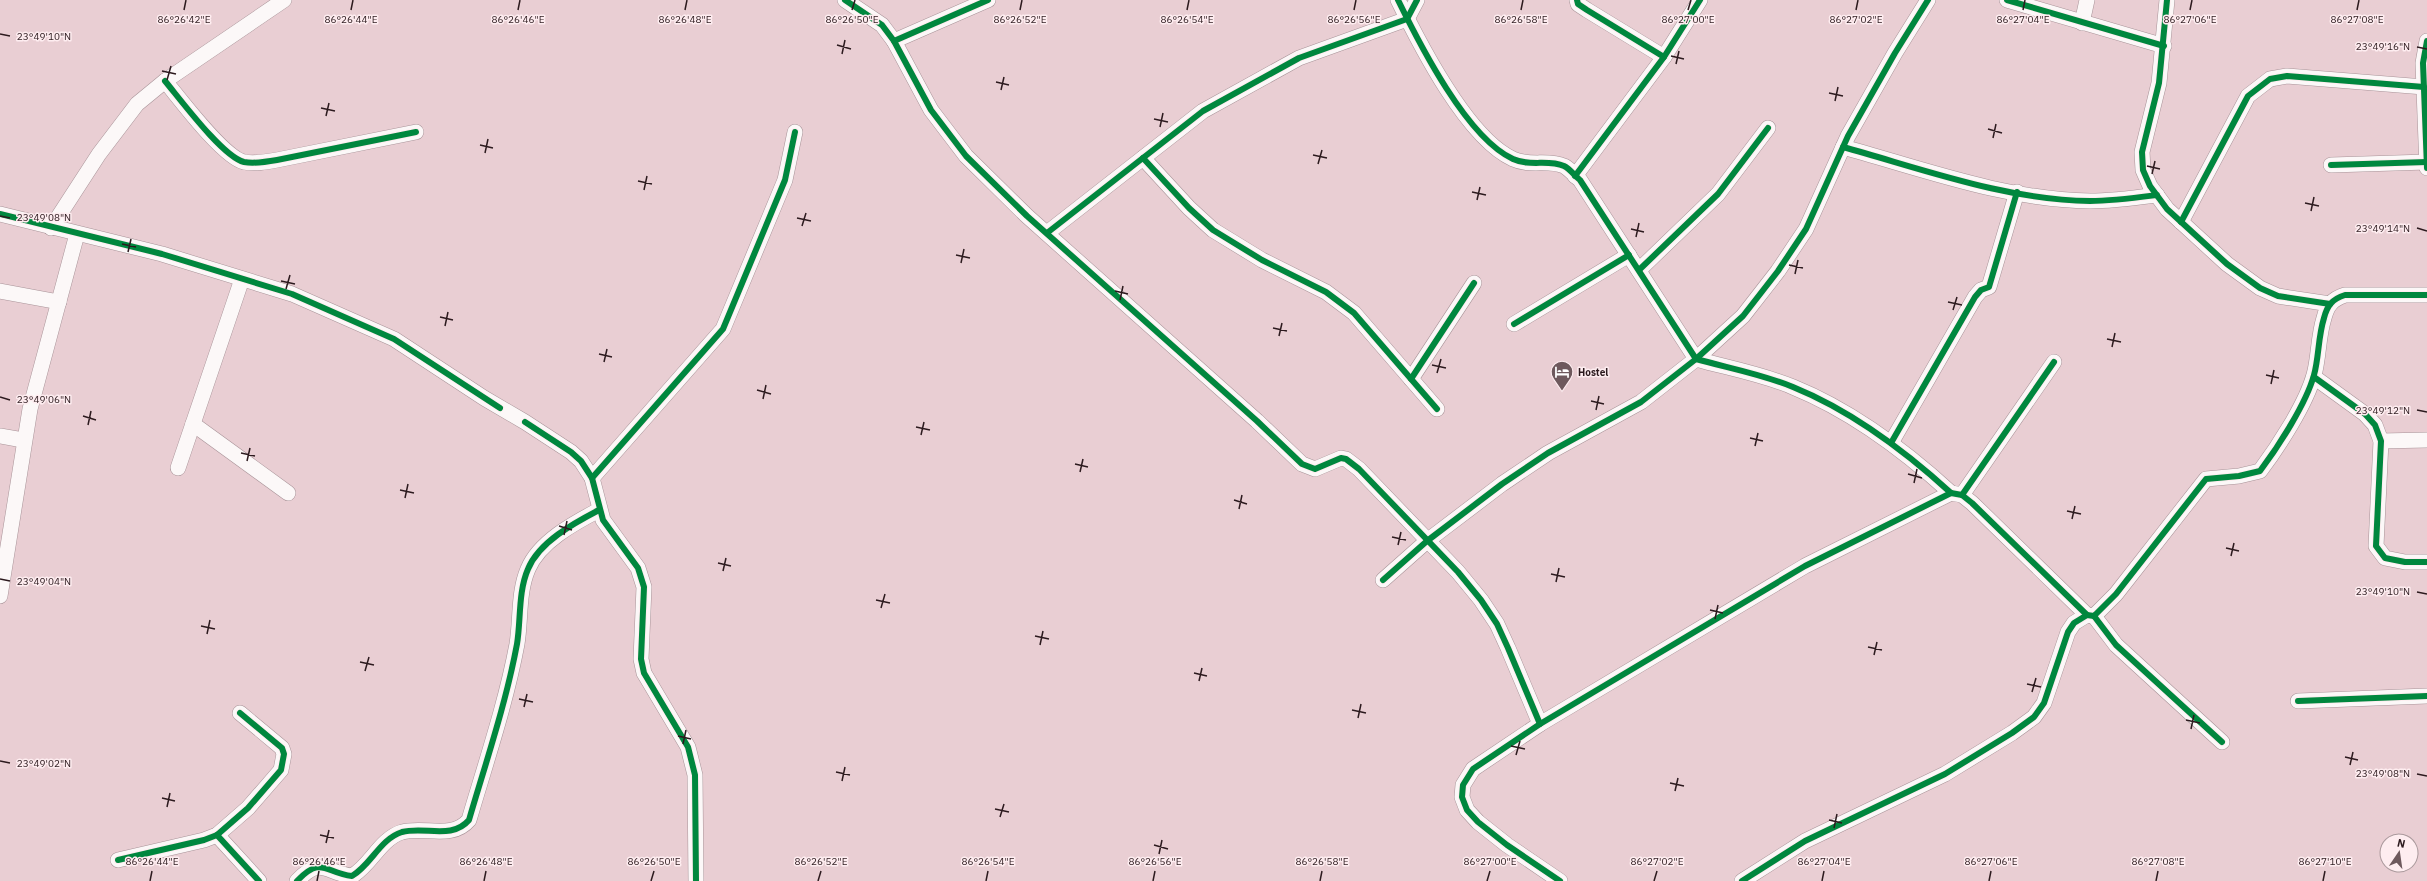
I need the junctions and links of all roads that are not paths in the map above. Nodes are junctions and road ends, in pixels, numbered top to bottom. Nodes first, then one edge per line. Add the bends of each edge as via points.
1 (284, 0) edge
2 (845, 0) edge
3 (988, 0) edge
4 (1398, 0) edge
5 (1417, 0) edge
6 (1577, 0) edge
7 (1700, 0) edge
8 (1928, 0) edge
9 (2007, 0) edge
10 (2086, 0) edge
11 (2167, 0) edge
12 (1407, 19) junction
13 (2082, 23) junction
14 (894, 41) junction
15 (2427, 41) edge
16 (2164, 46) junction
17 (1664, 57) junction
18 (165, 81) junction
19 (2424, 87) junction
20 (1768, 128) dead end
21 (416, 132) dead end
22 (795, 132) dead end
23 (1843, 147) junction
24 (1143, 158) junction
25 (2427, 162) edge
26 (2331, 165) dead end
27 (2427, 168) edge
28 (1575, 176) junction
29 (2017, 192) junction
30 (2157, 195) junction
31 (0, 214) edge
32 (2181, 222) junction
33 (51, 228) junction
34 (1047, 233) junction
35 (77, 234) junction
36 (1629, 255) junction
37 (1639, 270) junction
38 (242, 279) junction
39 (1474, 283) dead end
40 (0, 290) edge
41 (2427, 295) edge
42 (59, 302) junction
43 (2330, 304) junction
44 (1514, 324) dead end
45 (1696, 359) junction
46 (2054, 362) dead end
47 (2314, 377) junction
48 (1411, 379) junction
49 (1436, 408) dead end
50 (193, 424) junction
51 (0, 436) edge
52 (23, 440) junction
53 (2427, 440) edge
54 (2381, 441) junction
55 (1891, 443) junction
56 (178, 468) dead end
57 (592, 478) junction
58 (288, 493) dead end
59 (1956, 494) junction
60 (599, 510) junction
61 (1427, 541) junction
62 (2427, 562) edge
63 (1383, 580) dead end
64 (0, 596) edge
65 (2090, 616) junction
66 (2427, 696) edge
67 (2298, 701) dead end
68 (240, 713) dead end
69 (1540, 724) junction
70 (2222, 742) dead end
71 (217, 835) junction
72 (118, 860) dead end
73 (259, 881) edge
74 (297, 881) edge
75 (696, 881) edge
76 (1560, 881) edge
77 (1742, 881) edge

1 - 18 street
2 - 14 street via 882,25
3 - 14 street
4 - 12 street
5 - 12 street
6 - 17 street via 1586,10
7 - 17 street
8 - 23 street via 1895,53
9 - 13 street
10 - 13 street
11 - 16 street
12 - 24 street via 1299,58 1258,79 1203,111
12 - 28 street via 1470,122 1496,147 1513,159 1531,164 1551,163 1565,166
13 - 16 street
14 - 34 street via 931,110 966,156
15 - 19 street via 2423,63
16 - 30 street via 2159,83 2142,152 2143,170
17 - 28 street
18 - 21 street via 226,152 242,162 265,162
18 - 33 street via 137,104 121,124
19 - 25 street
19 - 32 street via 2287,76 2270,79 2248,96
20 - 37 street via 1718,194
22 - 57 street via 785,180 723,329
23 - 29 street
23 - 45 street via 1806,229 1778,271 1742,316
24 - 34 street
24 - 48 street via 1213,230 1345,305
25 - 26 street
25 - 27 street
28 - 36 street
29 - 30 street via 2089,201
29 - 55 street via 1989,287 1981,290 1975,297
30 - 32 street
31 - 33 street
32 - 43 street via 2227,264 2260,288 2278,296
33 - 35 street
34 - 61 street via 1302,464 1315,468 1335,459 1346,459 1360,469
35 - 38 street via 162,254
35 - 42 street
36 - 37 street
36 - 44 street
37 - 45 street
38 - 50 street
38 - 57 street via 292,294 394,339 571,452 581,461
39 - 48 street
40 - 42 street
41 - 43 street via 2345,295 2336,298
42 - 52 street
43 - 47 street via 2322,323 2320,351
45 - 55 street via 1792,386 1863,424
45 - 61 street via 1641,402 1548,453 1502,484
46 - 59 street
47 - 54 street via 2365,414 2375,425
47 - 65 street via 2260,471 2206,479 2116,594
48 - 49 street
50 - 56 street
50 - 58 street
51 - 52 street
52 - 64 street
53 - 54 street
54 - 62 street via 2376,546 2385,558 2405,562
55 - 59 street
57 - 60 street
59 - 65 street
59 - 69 street via 1806,566
60 - 74 street via 565,528 528,568 523,583 517,643 503,701 468,820 462,828 450,831 411,830 400,833 386,842 352,876 317,866 308,870
60 - 75 street via 603,520 638,568 644,587 641,659 644,673 688,747 695,775
61 - 63 street
61 - 69 street via 1481,600 1497,624
65 - 70 street via 2116,645
65 - 77 street via 2074,624 2068,632 2044,703 2034,718 1945,774 1805,841
66 - 67 street
68 - 71 street via 282,748 284,763 281,770 248,808
69 - 76 street via 1473,769 1463,785 1462,797 1467,810 1478,822
71 - 72 street
71 - 73 street

